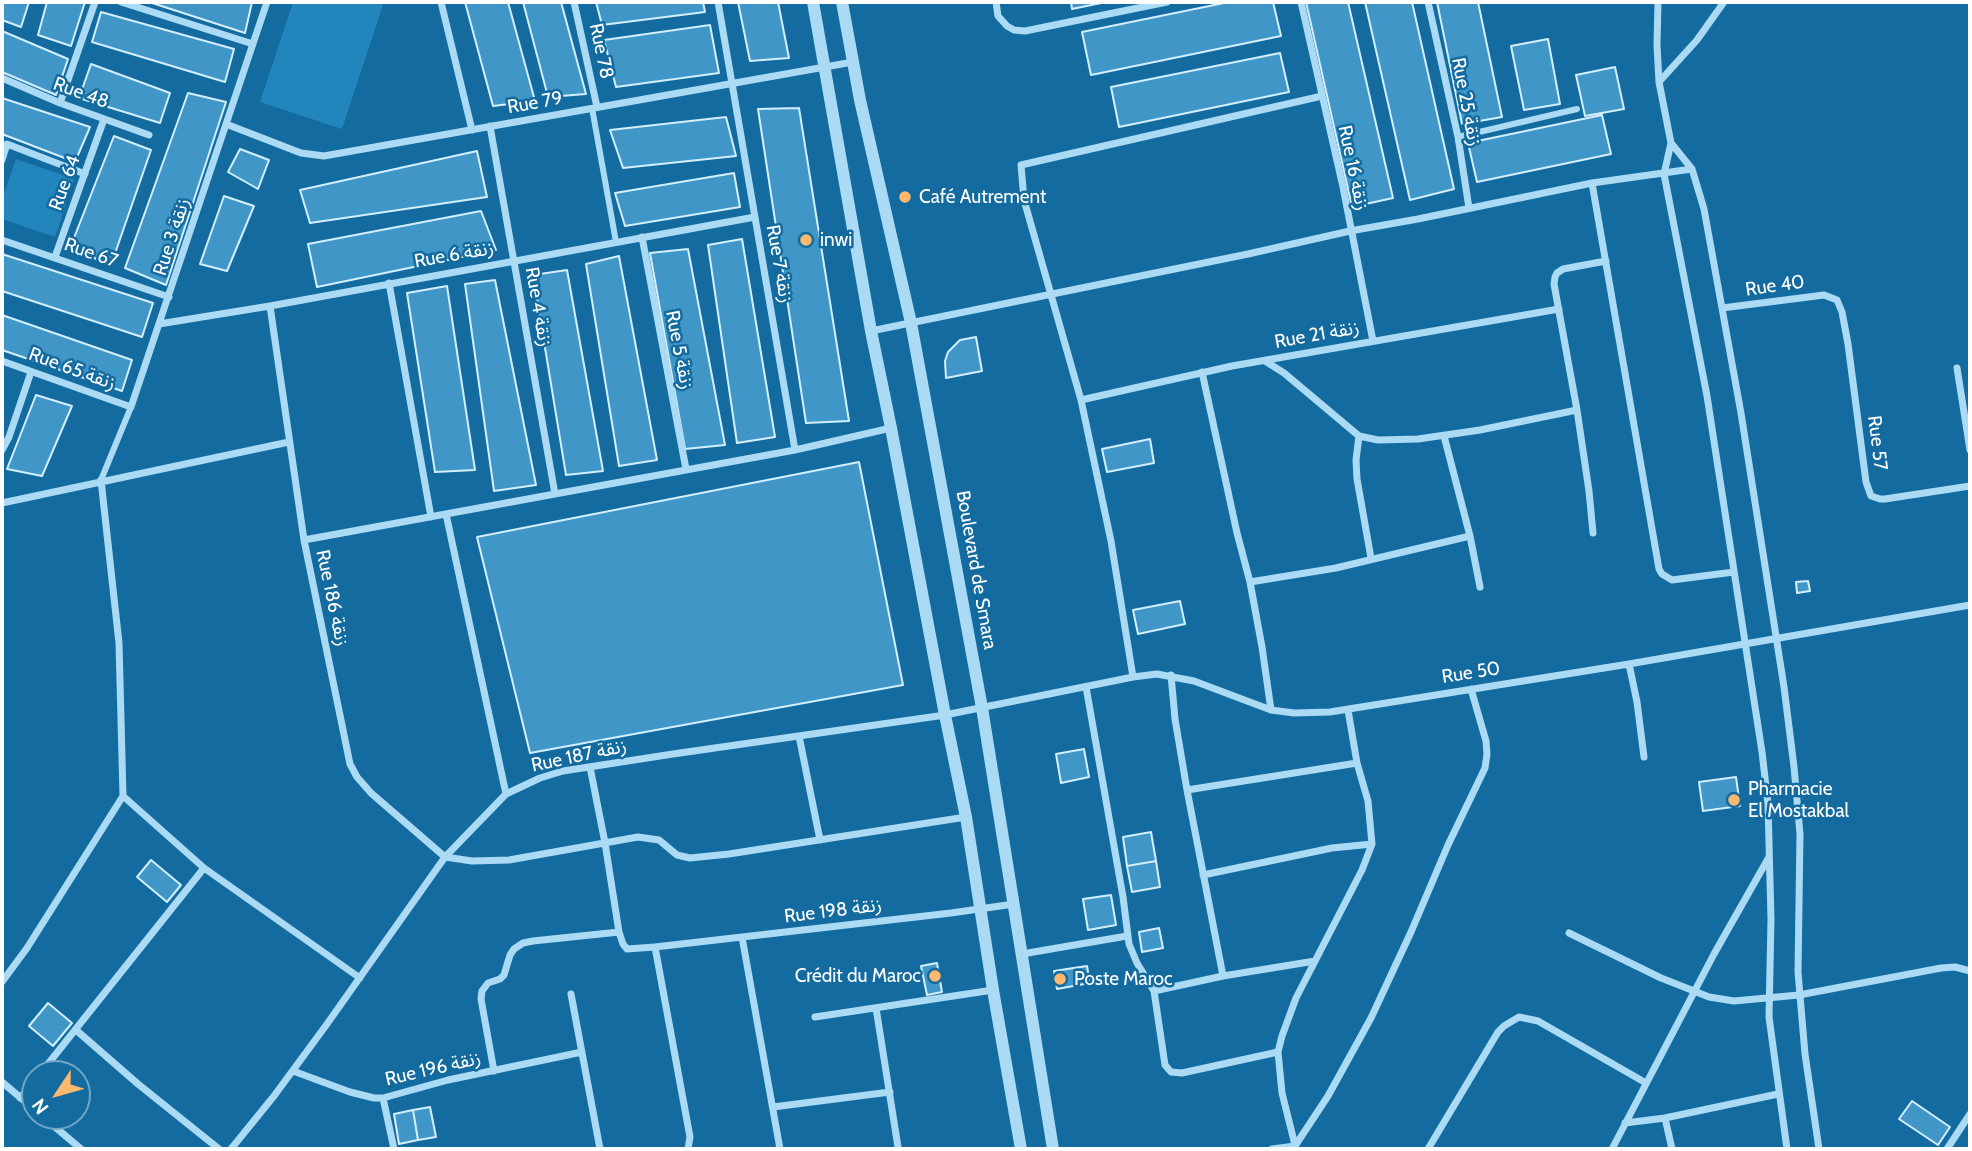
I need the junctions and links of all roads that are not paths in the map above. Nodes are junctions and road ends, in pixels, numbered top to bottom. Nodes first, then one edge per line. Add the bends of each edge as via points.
1 (95, 2) edge
2 (121, 2) edge
3 (267, 2) edge
4 (442, 2) edge
5 (575, 2) edge
6 (718, 2) edge
7 (813, 2) edge
8 (842, 2) edge
9 (996, 2) edge
10 (1167, 2) edge
11 (1301, 2) edge
12 (1428, 2) edge
13 (1658, 2) edge
14 (1724, 2) edge
15 (1125, 6) edge
16 (253, 44) junction
17 (853, 62) junction
18 (824, 67) junction
19 (2, 78) edge
20 (1659, 82) junction
21 (732, 84) junction
22 (1322, 96) junction
23 (60, 103) junction
24 (594, 108) junction
25 (1577, 109) dead end
26 (104, 119) junction
27 (226, 124) junction
28 (490, 127) junction
29 (472, 130) junction
30 (149, 135) dead end
31 (1458, 136) junction
32 (1671, 143) junction
33 (2, 160) edge
34 (1692, 169) junction
35 (85, 174) junction
36 (1664, 174) junction
37 (1592, 183) junction
38 (1469, 208) junction
39 (755, 218) junction
40 (1350, 231) junction
41 (642, 237) junction
42 (2, 240) edge
43 (616, 242) junction
44 (55, 257) junction
45 (514, 261) junction
46 (1606, 261) junction
47 (389, 283) junction
48 (1051, 294) junction
49 (169, 297) junction
50 (1832, 297) joint
51 (271, 306) junction
52 (1722, 308) junction
53 (1559, 309) junction
54 (911, 323) junction
55 (159, 324) junction
56 (871, 331) junction
57 (1373, 341) junction
58 (2, 361) edge
59 (1265, 361) junction
60 (1957, 368) dead end
61 (31, 372) junction
62 (1202, 372) junction
63 (1081, 400) junction
64 (131, 407) junction
65 (1577, 410) junction
66 (891, 428) junction
67 (1359, 436) junction
68 (1444, 436) junction
69 (289, 442) junction
70 (2, 450) edge
71 (794, 450) junction
72 (1970, 450) edge
73 (686, 469) junction
74 (101, 480) junction
75 (1970, 486) edge
76 (555, 494) junction
77 (2, 503) edge
78 (446, 514) junction
79 (431, 517) junction
80 (1593, 533) dead end
81 (1470, 536) junction
82 (304, 540) junction
83 (1371, 558) junction
84 (1734, 572) junction
85 (1250, 583) junction
86 (1480, 587) dead end
87 (1970, 605) edge
88 (1776, 638) junction
89 (1746, 643) junction
90 (1629, 664) junction
91 (1171, 675) junction
92 (1133, 677) junction
93 (1086, 687) junction
94 (1471, 689) junction
95 (982, 708) junction
96 (1271, 710) junction
97 (1348, 710) junction
98 (945, 715) junction
99 (799, 736) junction
100 (1644, 757) dead end
101 (1357, 763) junction
102 (590, 767) junction
103 (1187, 790) junction
104 (506, 794) junction
105 (123, 796) junction
106 (966, 817) junction
107 (820, 840) junction
108 (605, 843) junction
109 (1371, 844) junction
110 (1769, 856) junction
111 (445, 857) junction
112 (204, 867) junction
113 (1203, 875) junction
114 (1014, 904) junction
115 (980, 908) junction
116 (619, 932) junction
117 (1569, 933) dead end
118 (1127, 936) junction
119 (742, 937) junction
120 (655, 947) junction
121 (1021, 954) junction
122 (1315, 961) junction
123 (1970, 971) edge
124 (1223, 976) junction
125 (360, 978) junction
126 (2, 982) edge
127 (993, 990) junction
128 (1694, 991) junction
129 (1154, 992) junction
130 (571, 994) dead end
131 (1799, 995) junction
132 (1768, 999) junction
133 (876, 1008) junction
134 (815, 1017) dead end
135 (76, 1030) junction
136 (582, 1052) junction
137 (1278, 1052) junction
138 (51, 1060) edge
139 (293, 1071) junction
140 (494, 1071) junction
141 (2, 1082) edge
142 (1646, 1083) junction
143 (890, 1092) junction
144 (1778, 1094) junction
145 (20, 1098) edge
146 (383, 1098) junction
147 (773, 1107) junction
148 (1970, 1114) edge
149 (1665, 1118) junction
150 (1625, 1123) junction
151 (58, 1130) edge
152 (898, 1147) dead end
153 (1295, 1147) edge
154 (80, 1149) edge
155 (219, 1149) edge
156 (231, 1149) edge
157 (394, 1149) edge
158 (600, 1149) edge
159 (688, 1149) edge
160 (780, 1149) edge
161 (1021, 1149) edge
162 (1053, 1149) edge
163 (1272, 1149) edge
164 (1427, 1149) edge
165 (1612, 1149) edge
166 (1672, 1149) edge
167 (1787, 1149) edge
168 (1819, 1149) edge
169 (1947, 1149) edge

1 - 23 street
2 - 16 street
3 - 16 street, Rue 3 زنقة
4 - 29 street
5 - 24 street, Rue 78
6 - 21 street, Rue 7 زنقة
7 - 18 street
8 - 17 street, Boulevard de Smara
9 - 15 street via 998,16 1007,26 1025,31
10 - 15 street
11 - 22 street, Rue 16 زنقة
12 - 31 street, Rue 25 زنقة
13 - 20 street
14 - 20 street
16 - 27 street, Rue 3 زنقة
17 - 18 street, Rue 79
17 - 54 street, Boulevard de Smara
18 - 21 street, Rue 79
18 - 56 street
19 - 23 street, Rue 48
20 - 32 street
21 - 24 street, Rue 79
21 - 39 street, Rue 7 زنقة
22 - 40 street, Rue 16 زنقة
22 - 48 street via 1021,165 1024,200
23 - 26 street, Rue 48
24 - 28 street, Rue 79
24 - 43 street
25 - 31 street
26 - 30 street, Rue 48
26 - 35 street, Rue 64
27 - 29 street, Rue 79 via 301,153 324,156
27 - 49 street, Rue 3 زنقة
28 - 29 street, Rue 79
28 - 45 street, Rue 4 زنقة
31 - 38 street, Rue 25 زنقة
32 - 34 street
32 - 36 street
33 - 35 street via 7,144
34 - 36 street
34 - 52 street
35 - 44 street, Rue 64
36 - 37 street
36 - 84 street via 1707,396
37 - 38 street
37 - 46 street
38 - 40 street
39 - 41 street, Rue 6 زنقة
39 - 71 street, Rue 7 زنقة
40 - 48 street
40 - 57 street, Rue 16 زنقة
41 - 43 street, Rue 6 زنقة
41 - 73 street, Rue 5 زنقة
42 - 44 street, Rue 67
43 - 45 street, Rue 6 زنقة
44 - 49 street, Rue 67
45 - 47 street, Rue 6 زنقة
45 - 76 street, Rue 4 زنقة
46 - 53 street via 1557,273 1554,284
46 - 84 street via 1659,569 1672,580
47 - 51 street, Rue 6 زنقة
47 - 79 street
48 - 54 street
48 - 63 street
49 - 55 street, Rue 3 زنقة
50 - 52 street, Rue 40
50 - 75 street, Rue 57 via 1842,312 1871,496 1885,499
51 - 55 street, Rue 6 زنقة
51 - 69 street, Rue 186 زنقة
52 - 88 street
53 - 57 street, Rue 21 زنقة
53 - 65 street
54 - 56 street
54 - 95 street, Boulevard de Smara
55 - 64 street, Rue 3 زنقة
56 - 66 street
57 - 59 street, Rue 21 زنقة
58 - 61 street, Rue 65 زنقة
59 - 62 street, Rue 21 زنقة
59 - 67 street
60 - 72 street
61 - 64 street, Rue 65 زنقة
61 - 70 street
62 - 63 street, Rue 21 زنقة
62 - 85 street
63 - 92 street
64 - 74 street, Rue 3 زنقة
65 - 68 street
65 - 80 street
66 - 71 street
66 - 98 street
67 - 68 street via 1397,441
67 - 83 street via 1357,479
68 - 81 street
69 - 74 street
69 - 82 street, Rue 186 زنقة
71 - 73 street
73 - 76 street
74 - 77 street
74 - 105 street via 120,643
76 - 78 street
78 - 79 street
78 - 104 street
79 - 82 street
81 - 83 street
81 - 86 street
82 - 111 street, Rue 186 زنقة via 350,764 371,793
83 - 85 street
84 - 89 street
85 - 96 street
87 - 88 street, Rue 50
88 - 89 street, Rue 50
88 - 131 street via 1800,834
89 - 90 street, Rue 50
89 - 110 street via 1768,804
90 - 94 street, Rue 50
90 - 100 street
91 - 92 street, Rue 50
91 - 96 street, Rue 50
91 - 103 street
92 - 93 street, Rue 50
93 - 95 street, Rue 50
93 - 118 street
94 - 97 street, Rue 50
94 - 153 street via 1486,741 1485,768 1371,1018
95 - 98 street, Rue 187 زنقة
95 - 114 street, Boulevard de Smara
96 - 97 street, Rue 50
97 - 101 street
98 - 99 street, Rue 187 زنقة
98 - 106 street
99 - 102 street, Rue 187 زنقة
99 - 107 street
101 - 103 street
101 - 109 street via 1368,801
102 - 104 street, Rue 187 زنقة via 540,778
102 - 108 street
103 - 113 street
104 - 111 street, Rue 187 زنقة
105 - 112 street
105 - 126 street
106 - 107 street
106 - 115 street
107 - 108 street via 690,858 654,839
108 - 111 street via 509,860
108 - 116 street
109 - 113 street
109 - 122 street
110 - 128 street
110 - 132 street
111 - 125 street, Rue 187 زنقة
112 - 125 street
112 - 135 street
113 - 124 street
114 - 115 street, Rue 198 زنقة
114 - 121 street, Boulevard de Smara
115 - 119 street, Rue 198 زنقة
115 - 127 street
116 - 120 street, Rue 198 زنقة via 629,949
116 - 140 street via 523,943 514,949 503,975 482,991
117 - 128 street
118 - 121 street
118 - 129 street
119 - 120 street, Rue 198 زنقة
119 - 147 street
120 - 159 street
121 - 162 street, Boulevard de Smara
122 - 124 street
122 - 137 street via 1296,998
123 - 131 street via 1941,968
124 - 129 street
125 - 139 street, Rue 187 زنقة
127 - 133 street
127 - 161 street
128 - 132 street via 1734,1001
128 - 142 street
129 - 137 street via 1163,1059 1171,1072
130 - 136 street
131 - 132 street
131 - 168 street
132 - 144 street
133 - 134 street
133 - 143 street
135 - 138 street
135 - 155 street
136 - 140 street, Rue 196 زنقة
136 - 158 street
137 - 153 street
139 - 146 street, Rue 196 زنقة via 350,1093
139 - 156 street, Rue 187 زنقة
140 - 146 street, Rue 196 زنقة
141 - 145 street
142 - 150 street
142 - 164 street via 1538,1021 1519,1017 1498,1032
143 - 147 street
143 - 152 street
144 - 149 street
144 - 167 street
146 - 157 street
147 - 160 street
148 - 169 street
149 - 150 street
149 - 166 street
150 - 165 street
151 - 154 street
153 - 163 street

